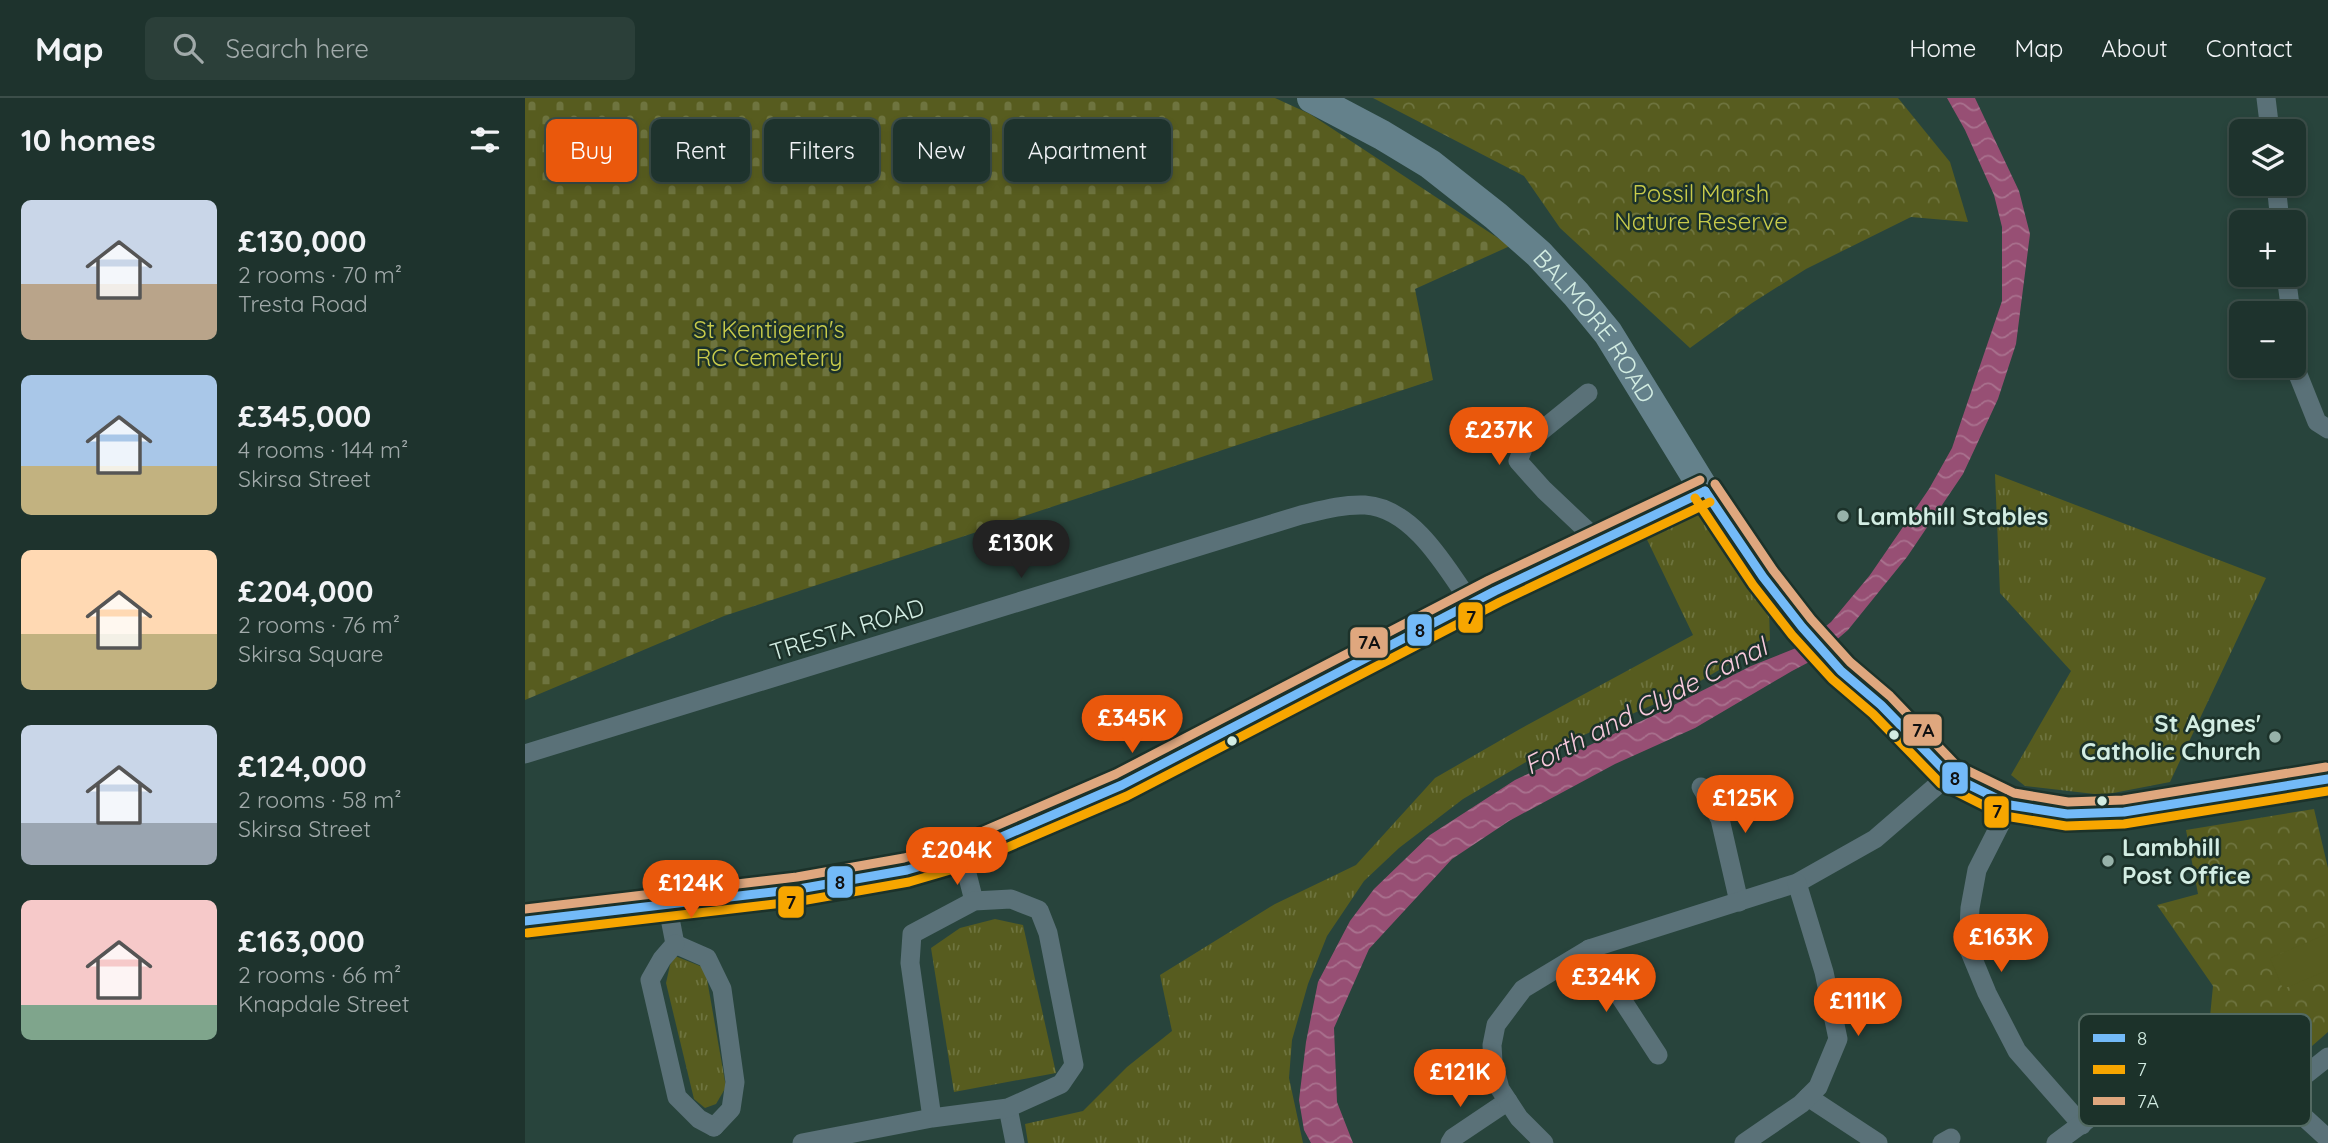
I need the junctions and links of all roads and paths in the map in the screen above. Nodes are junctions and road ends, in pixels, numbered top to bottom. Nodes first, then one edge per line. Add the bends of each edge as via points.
1 (1312, 98) edge
2 (2266, 98) edge
3 (2269, 119) edge
4 (2299, 378) edge
5 (1588, 393) dead end
6 (2328, 429) edge
7 (1705, 491) junction
8 (1597, 540) junction
9 (1470, 602) junction
10 (525, 754) edge
11 (1949, 775) junction
12 (2328, 779) edge
13 (1701, 787) dead end
14 (2010, 806) junction
15 (962, 854) junction
16 (1797, 883) junction
17 (974, 901) junction
18 (1739, 902) junction
19 (667, 904) junction
20 (525, 920) edge
21 (675, 944) junction
22 (1590, 949) junction
23 (1658, 1055) dead end
24 (2328, 1056) edge
25 (2311, 1070) edge
26 (1808, 1097) junction
27 (1509, 1101) junction
28 (1008, 1108) junction
29 (932, 1118) junction
30 (2079, 1122) edge
31 (2311, 1123) edge
32 (2081, 1126) edge
33 (716, 1135) edge
34 (2328, 1139) edge
35 (802, 1143) edge
36 (1014, 1143) edge
37 (1450, 1143) edge
38 (1544, 1143) edge
39 (1744, 1143) edge
40 (1878, 1143) edge
41 (2056, 1143) edge

1 - 7 main road, BALMORE ROAD via 1430,164 1539,254 1608,333
2 - 3 street
4 - 6 street via 2317,422
5 - 8 street via 1525,444 1518,461
7 - 8 street
7 - 11 main road, BALMORE ROAD via 1763,577 1821,650
8 - 9 street
9 - 10 street, TRESTA ROAD via 1432,546 1397,516 1368,505 1336,506
9 - 15 street via 1150,772
11 - 14 main road
11 - 16 street via 1875,839
12 - 14 main road via 2124,812 2067,814
13 - 18 street via 1720,819
14 - 30 street via 1977,870 1968,947 2017,1051
15 - 17 street
15 - 19 street via 871,878
16 - 18 street
16 - 26 street via 1838,1039 1818,1087
17 - 28 street via 1011,899 1039,911 1048,933 1074,1065 1061,1084
17 - 29 street via 912,934 910,963
18 - 22 street
19 - 20 street
19 - 21 street
21 - 33 street via 650,980 677,1097
21 - 33 street via 707,958 722,989 735,1082 731,1110
22 - 23 street
22 - 27 street via 1523,989 1496,1025 1493,1062
24 - 25 street
26 - 39 street
26 - 40 street
27 - 37 street
27 - 38 street
28 - 29 street
28 - 36 street
29 - 35 street
31 - 34 street
32 - 41 street

